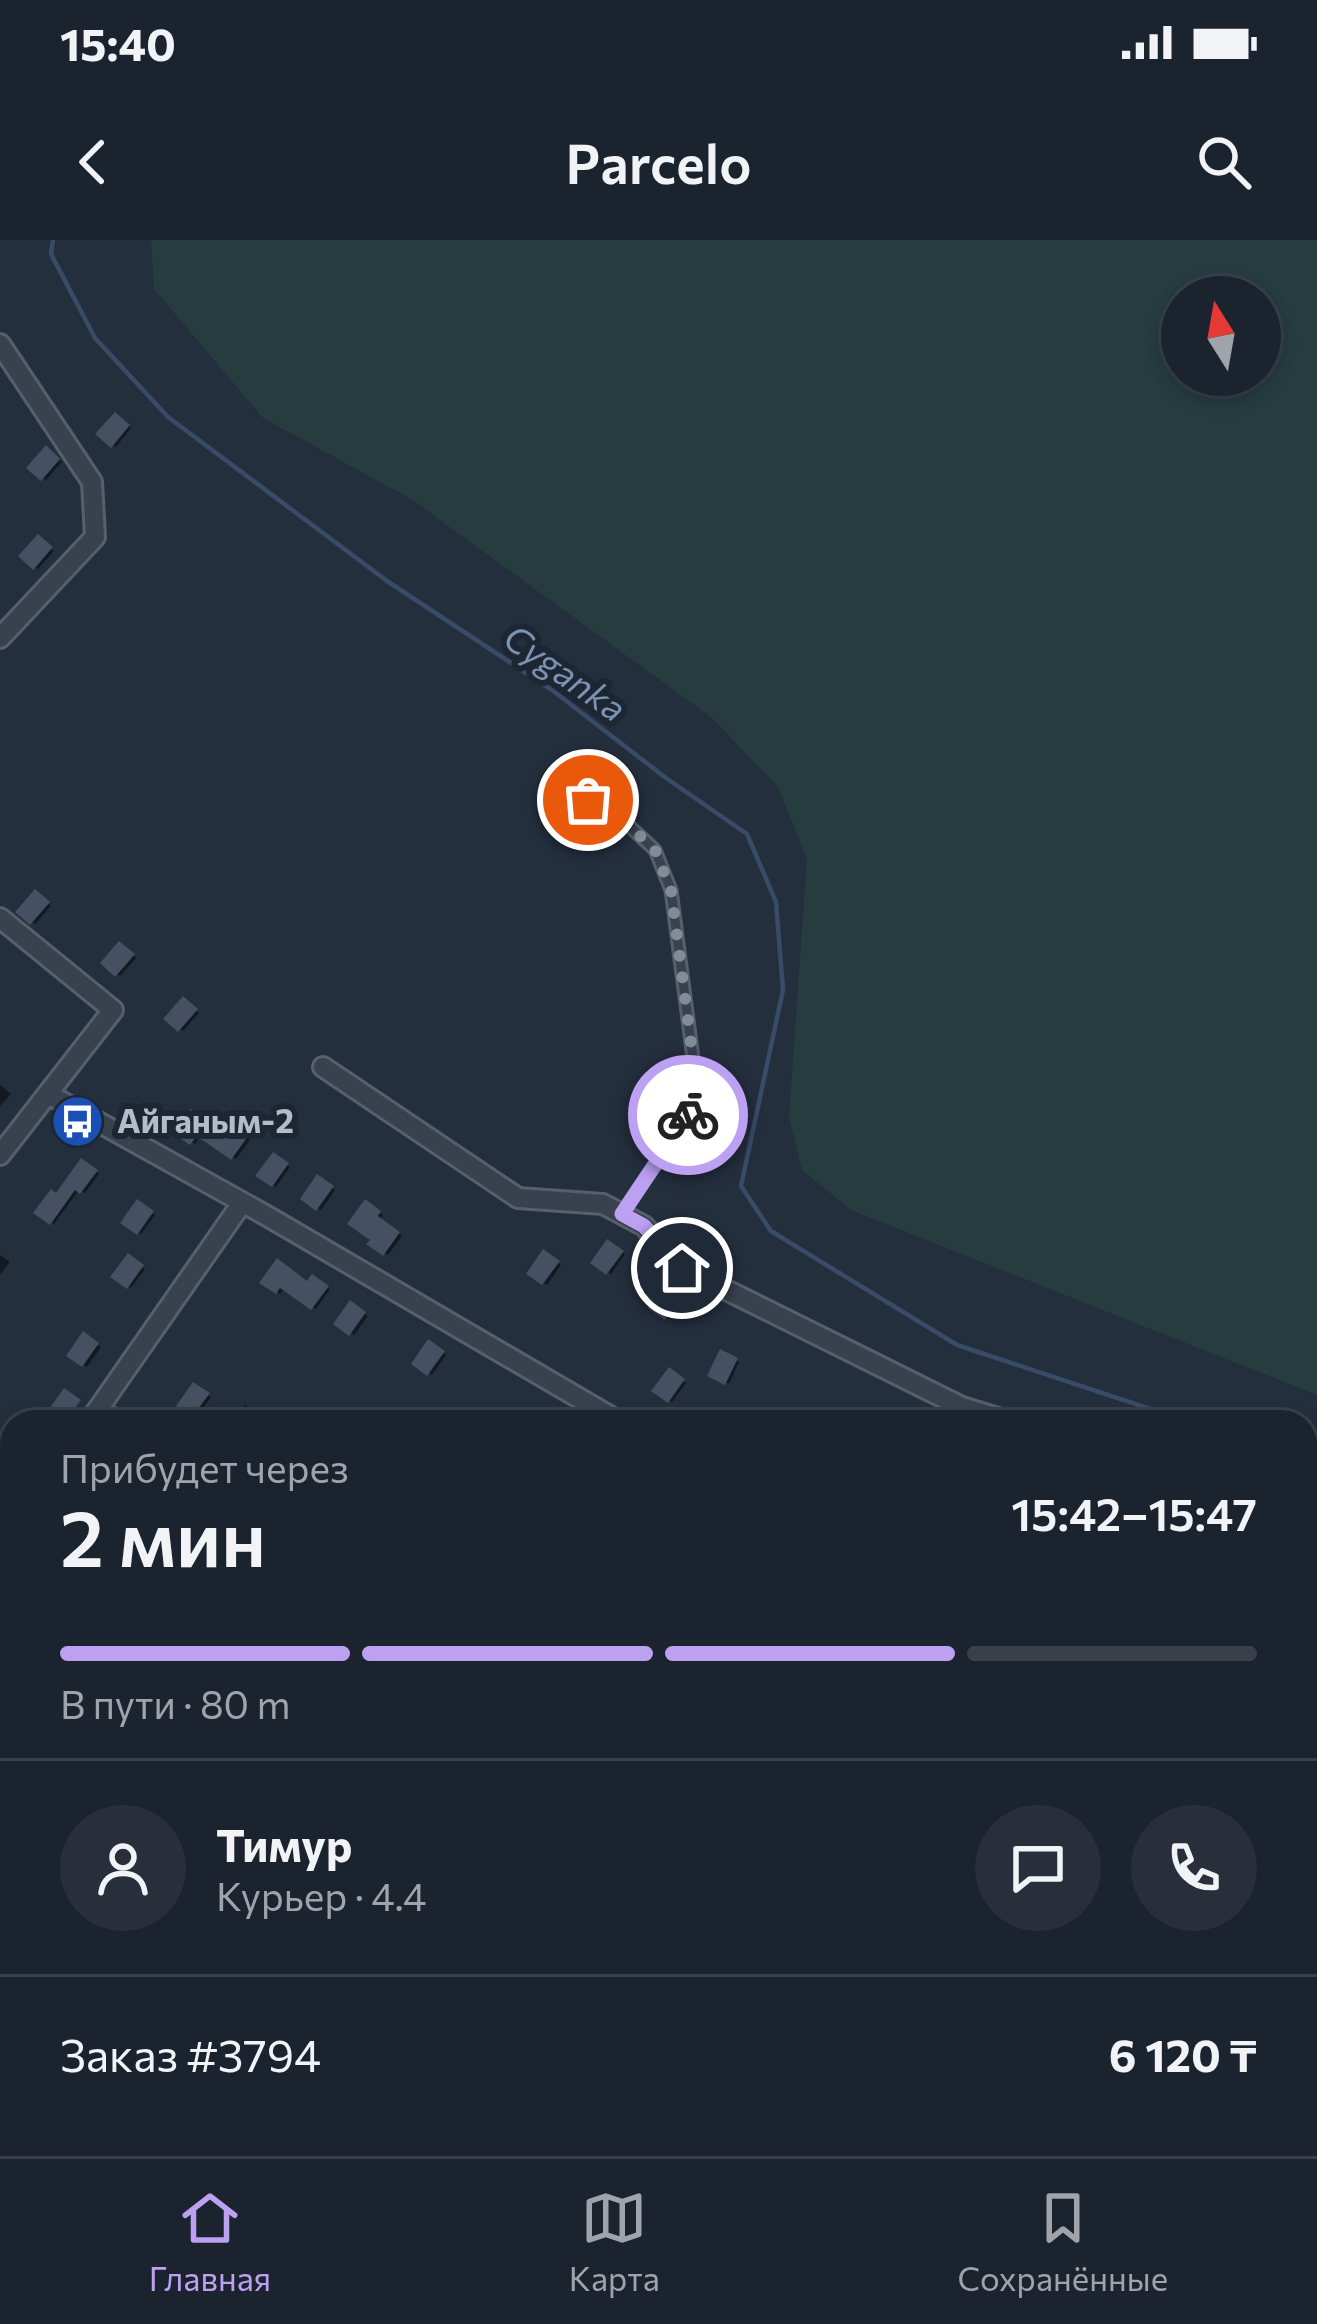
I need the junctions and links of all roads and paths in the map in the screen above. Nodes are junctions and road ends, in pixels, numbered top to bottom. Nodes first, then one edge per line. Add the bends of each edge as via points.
1 (0, 344) edge
2 (0, 638) edge
3 (568, 815) dead end
4 (0, 918) edge
5 (322, 1067) dead end
6 (47, 1094) junction
7 (0, 1155) edge
8 (242, 1203) junction
9 (622, 1214) junction
10 (97, 1410) edge
11 (599, 1410) edge
12 (972, 1410) edge

1 - 2 street via 92,482 95,536
3 - 9 lane via 588,800 610,808 655,850 671,890 694,1108
4 - 6 street via 113,1010
5 - 9 street via 518,1198 603,1204
6 - 7 street
6 - 8 street
8 - 10 street
8 - 11 street
9 - 12 street via 682,1268

